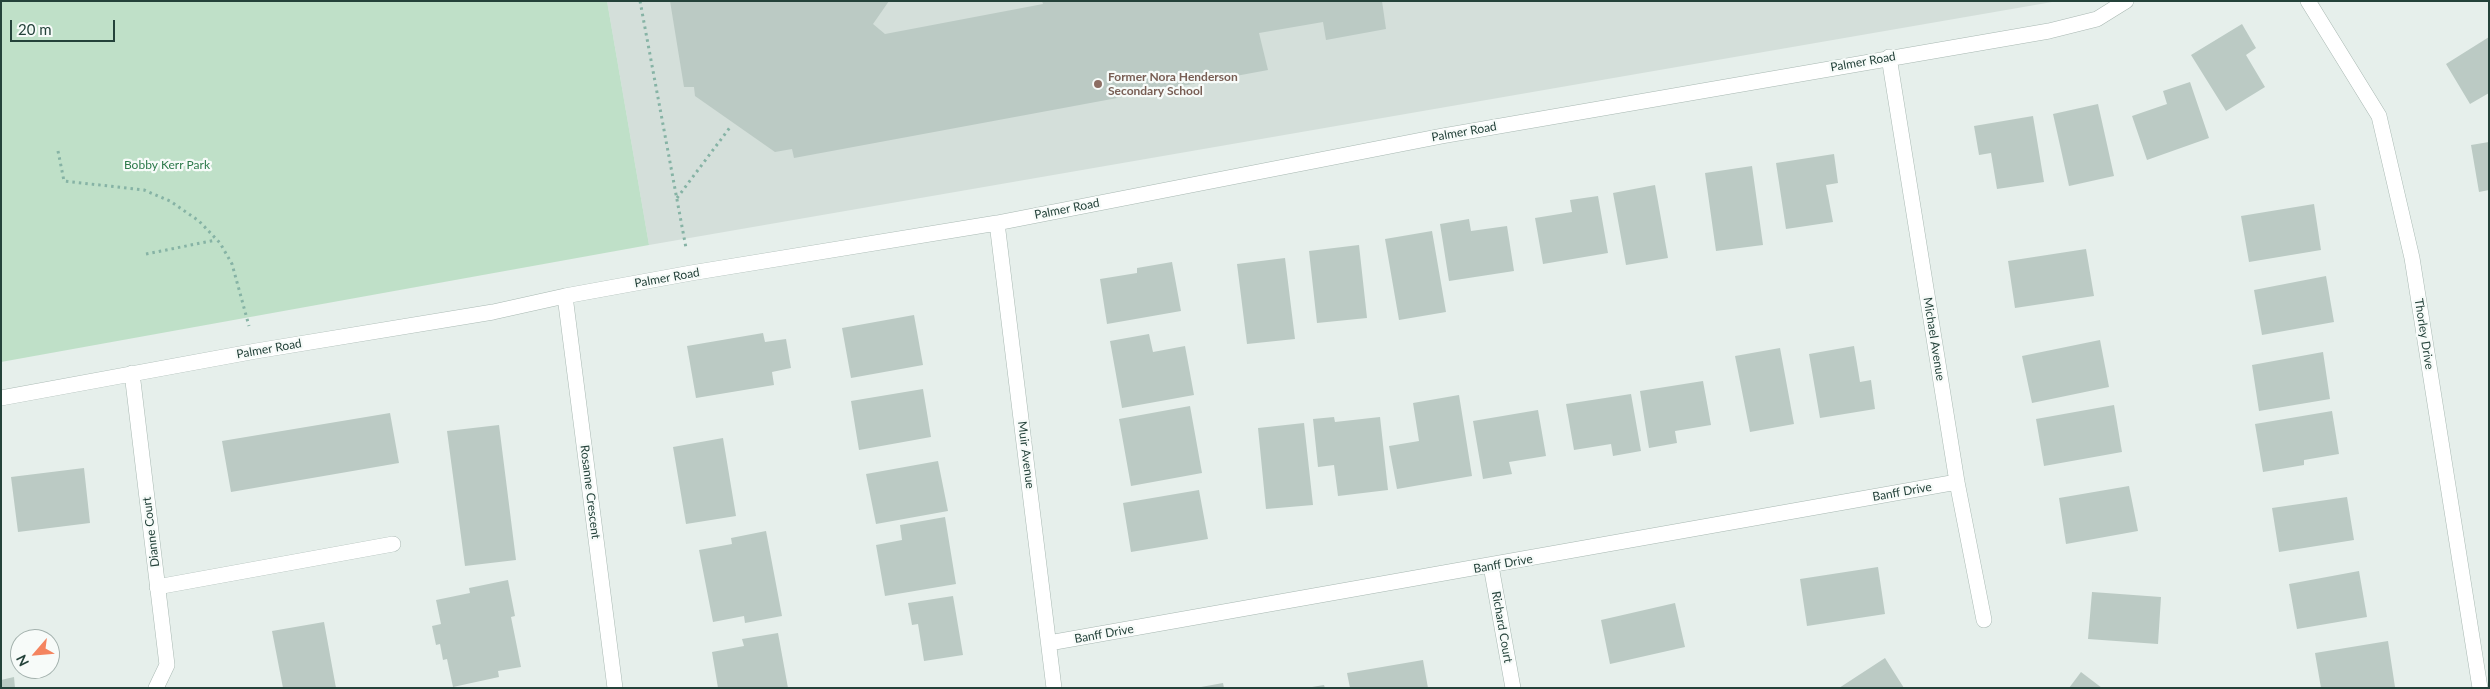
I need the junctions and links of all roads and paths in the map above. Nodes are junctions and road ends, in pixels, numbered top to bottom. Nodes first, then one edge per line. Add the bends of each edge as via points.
1 (640, 1) edge
2 (2126, 1) edge
3 (2308, 1) edge
4 (1889, 57) junction
5 (731, 126) dead end
6 (58, 151) dead end
7 (677, 199) junction
8 (997, 223) junction
9 (217, 240) junction
10 (146, 254) dead end
11 (691, 274) junction
12 (565, 296) junction
13 (256, 351) junction
14 (132, 373) junction
15 (1, 398) edge
16 (1957, 482) junction
17 (393, 544) dead end
18 (1491, 566) junction
19 (157, 588) junction
20 (1984, 620) dead end
21 (1049, 643) junction
22 (156, 688) edge
23 (615, 688) edge
24 (1054, 688) edge
25 (1514, 688) edge
26 (2480, 688) edge

1 - 7 path
2 - 4 street, Palmer Road via 2097,19 2070,27
3 - 26 street, Thorley Drive via 2379,116 2412,258
4 - 8 street, Palmer Road via 1442,136
4 - 16 street, Michael Avenue
5 - 7 path
6 - 9 path via 64,181 144,190 170,201 192,216
7 - 11 path
8 - 11 street, Palmer Road
8 - 21 street, Muir Avenue
9 - 10 path
9 - 13 path via 232,264
11 - 12 street, Palmer Road
12 - 13 street, Palmer Road via 492,312
12 - 23 street, Rosanne Crescent
13 - 14 street, Palmer Road
14 - 15 street, Palmer Road
14 - 19 street, Dianne Court
16 - 18 street, Banff Drive
16 - 20 street, Michael Avenue
17 - 19 street
18 - 21 street, Banff Drive
18 - 25 street, Richard Court
19 - 22 street, Dianne Court via 166,665
21 - 24 street, Muir Avenue

